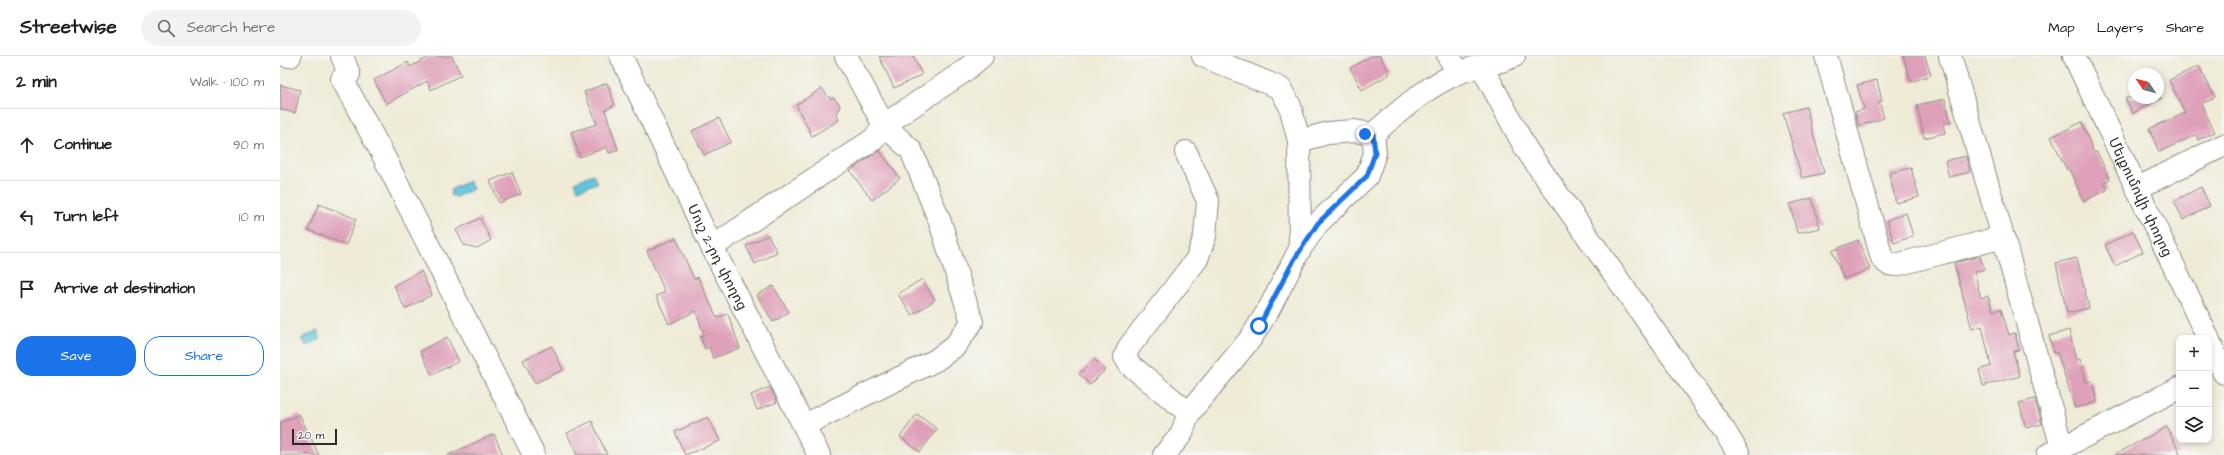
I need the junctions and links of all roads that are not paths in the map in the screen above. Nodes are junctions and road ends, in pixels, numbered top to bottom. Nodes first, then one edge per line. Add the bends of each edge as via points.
1 (342, 56) edge
2 (621, 56) edge
3 (846, 56) edge
4 (982, 56) edge
5 (1203, 56) edge
6 (1514, 56) edge
7 (1826, 56) edge
8 (1950, 56) edge
9 (2074, 56) edge
10 (1454, 64) edge
11 (1482, 67) junction
12 (884, 125) junction
13 (1373, 134) junction
14 (1299, 141) junction
15 (2224, 146) edge
16 (1186, 152) dead end
17 (2138, 188) junction
18 (2003, 237) junction
19 (712, 247) junction
20 (1300, 249) junction
21 (2207, 335) edge
22 (2212, 351) edge
23 (2218, 371) edge
24 (2176, 390) edge
25 (1189, 413) junction
26 (804, 425) junction
27 (2055, 452) edge
28 (534, 455) edge
29 (819, 455) edge
30 (1164, 455) edge
31 (1739, 455) edge

1 - 28 street via 349,74 342,79
2 - 19 street, Մուշ 2-րդ փողոց
3 - 12 street
4 - 12 street via 963,72
5 - 14 street via 1280,88 1290,106
6 - 11 street
7 - 18 street via 1882,258 1888,264 1896,265
8 - 18 street
9 - 17 street, Մելքումովի փողոց
10 - 11 street
10 - 13 street
11 - 31 street via 1526,149
12 - 19 street via 874,139
12 - 26 street via 910,150 940,222 972,322 955,346 936,360
13 - 14 street via 1354,131 1328,133
13 - 20 street via 1375,153 1367,176 1318,223
14 - 20 street
15 - 17 street
16 - 25 street via 1208,201 1205,236 1197,259 1129,347 1125,357 1130,365
17 - 21 street, Մելքումովի փողոց
18 - 27 street
19 - 26 street, Մուշ 2-րդ փողոց
20 - 25 street via 1251,338
22 - 23 street
24 - 27 street
25 - 30 street via 1181,435
26 - 29 street, Մուշ 2-րդ փողոց

